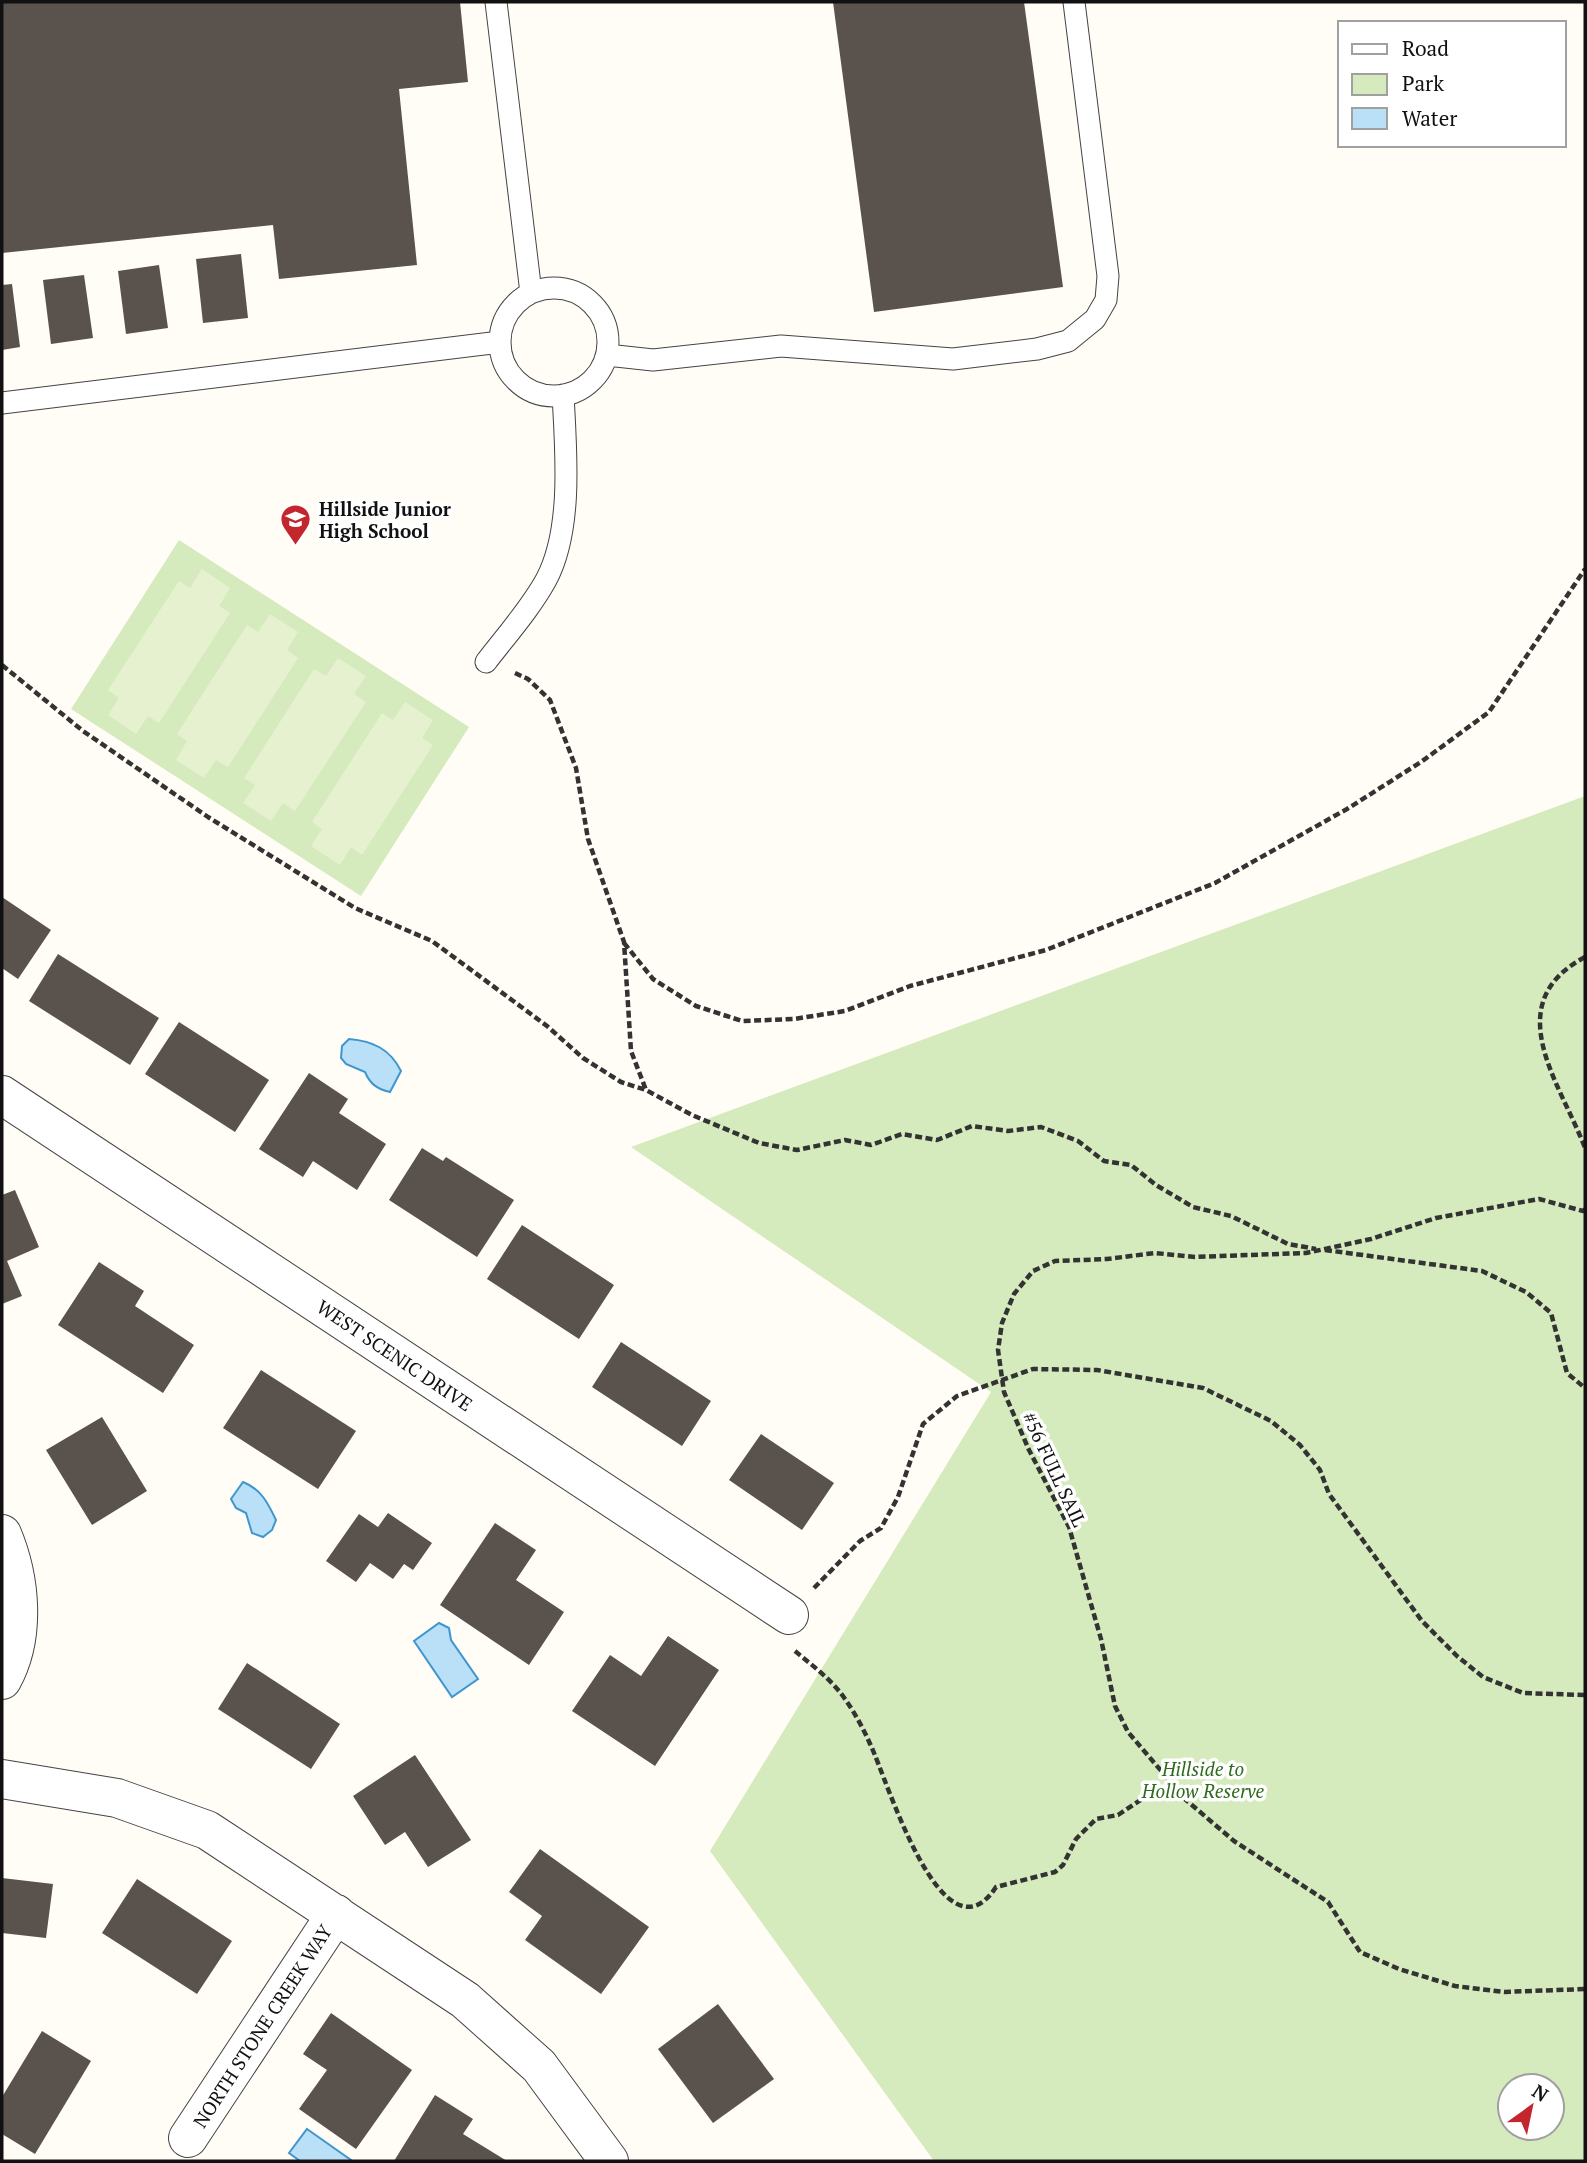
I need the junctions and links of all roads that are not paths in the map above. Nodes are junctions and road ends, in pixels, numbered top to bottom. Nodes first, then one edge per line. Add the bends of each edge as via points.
1 (496, 2) edge
2 (1074, 2) edge
3 (531, 293) junction
4 (500, 342) junction
5 (607, 355) junction
6 (563, 396) junction
7 (2, 403) edge
8 (486, 662) road end
9 (2, 1095) edge
10 (2, 1534) edge
11 (793, 1606) road end
12 (2, 1680) edge
13 (2, 1779) edge
14 (336, 1914) junction
15 (188, 2138) dead end
16 (609, 2161) edge

1 - 3 lane
2 - 5 lane via 1108,276 1102,309 1082,331 1054,346 954,359 781,346 653,360
3 - 4 lane via 511,309
3 - 5 lane via 559,288 591,302 608,332
4 - 6 lane via 503,360 525,388
4 - 7 lane
5 - 6 lane via 592,381
6 - 8 lane via 565,498 554,563
9 - 11 street, WEST SCENIC DRIVE
10 - 12 street via 12,1559 19,1606 12,1662
13 - 14 street, NORTH STONE CREEK WAY via 117,1798 207,1830
14 - 15 street, NORTH STONE CREEK WAY
14 - 16 street, NORTH STONE CREEK WAY via 465,2000 539,2066

